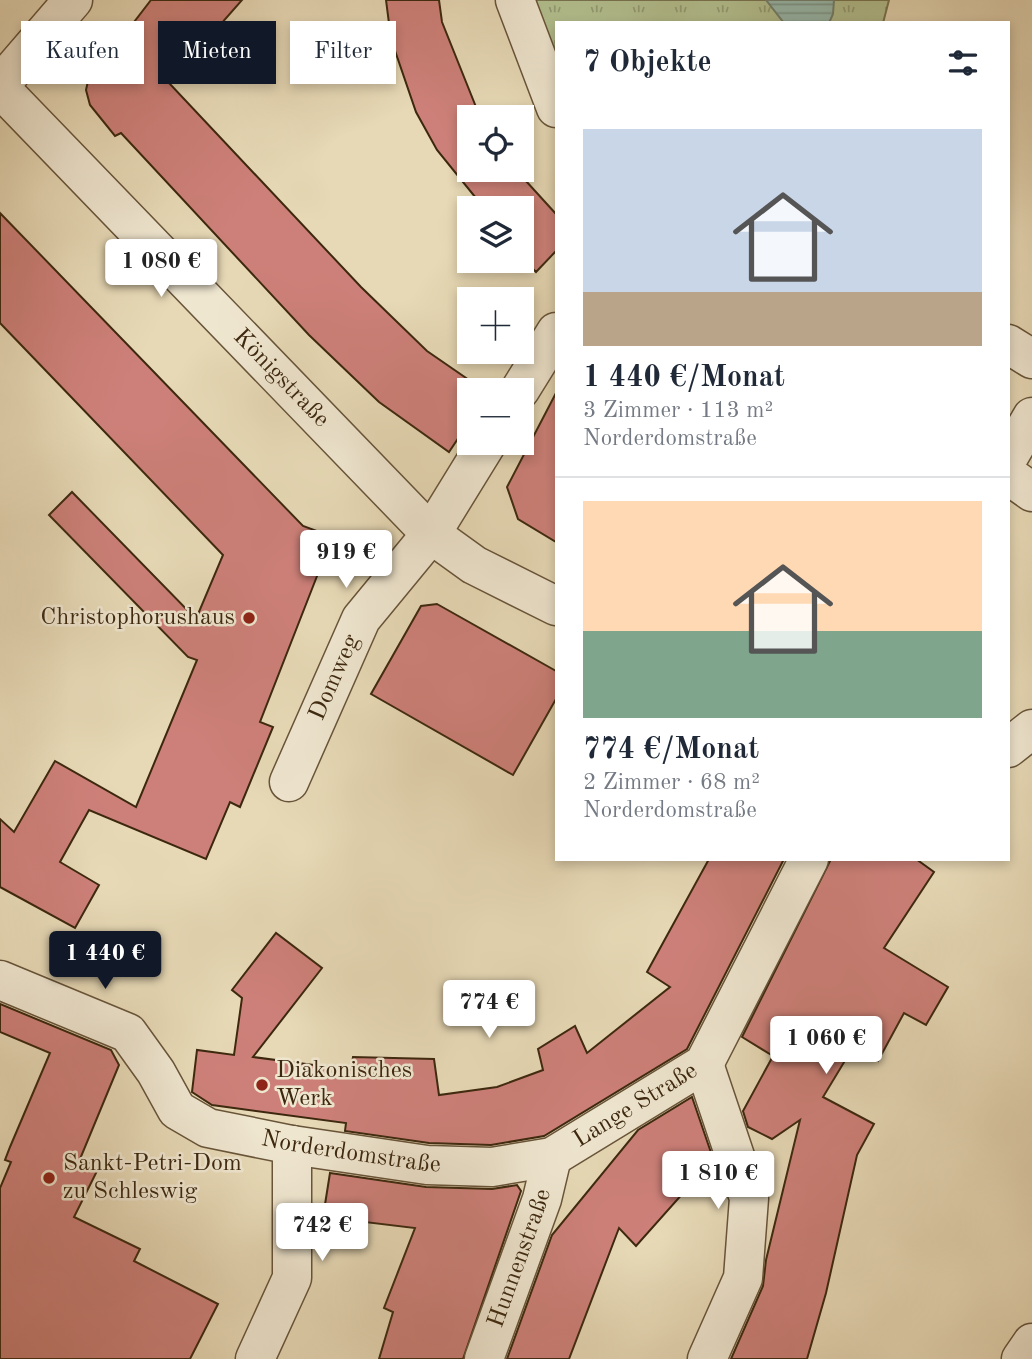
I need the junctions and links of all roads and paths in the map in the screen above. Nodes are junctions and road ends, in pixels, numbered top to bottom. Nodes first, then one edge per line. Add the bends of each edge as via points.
1 (73, 0) edge
2 (515, 0) edge
3 (0, 86) edge
4 (555, 105) edge
5 (555, 334) edge
6 (1010, 345) edge
7 (1032, 359) edge
8 (527, 378) edge
9 (1032, 417) edge
10 (479, 455) edge
11 (1010, 455) edge
12 (1010, 476) edge
13 (1032, 492) edge
14 (430, 534) junction
15 (555, 606) edge
16 (1032, 729) edge
17 (1010, 746) edge
18 (289, 782) dead end
19 (808, 861) edge
20 (0, 980) edge
21 (704, 1064) junction
22 (292, 1145) junction
23 (552, 1157) junction
24 (1032, 1343) edge
25 (255, 1359) edge
26 (484, 1359) edge
27 (707, 1359) edge
28 (1021, 1359) edge

1 - 3 street
2 - 4 street
3 - 14 street, Königstraße
5 - 8 street
6 - 7 street
9 - 11 street
10 - 14 street, Domweg
12 - 13 street
14 - 15 street, Königstraße via 474,565
14 - 18 street, Domweg via 361,619
16 - 17 street
19 - 21 street, Lange Straße
20 - 22 street, Norderdomstraße via 128,1033 177,1110 208,1128
21 - 23 street, Lange Straße
21 - 27 street via 748,1198 743,1278
22 - 23 street, Norderdomstraße via 427,1165 492,1167
22 - 25 street via 292,1278
23 - 26 street, Hunnenstraße via 542,1199
24 - 28 street

